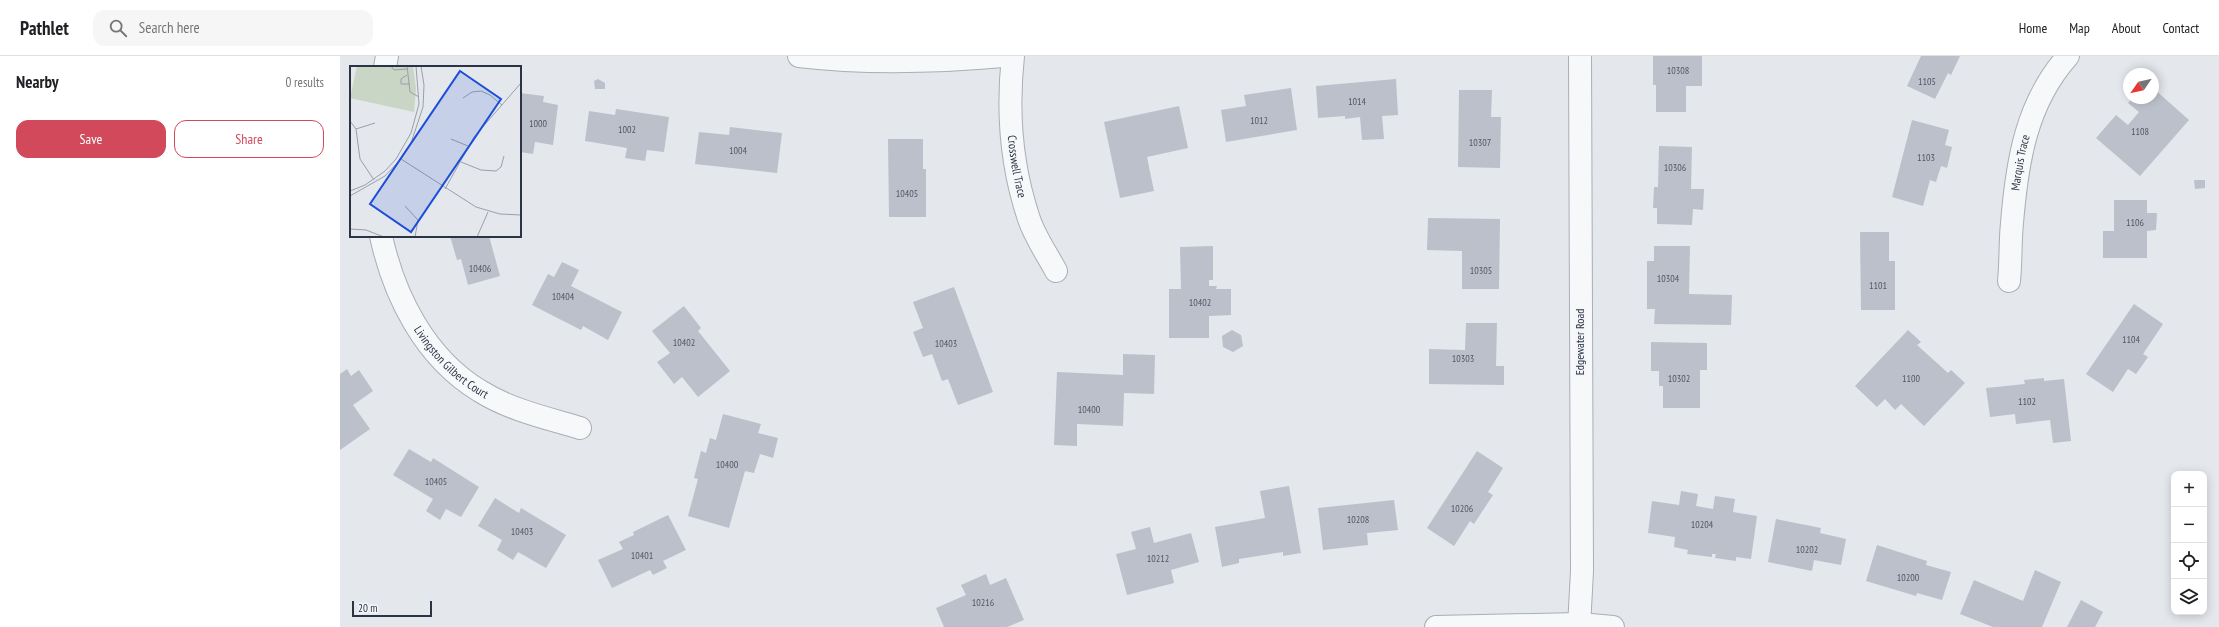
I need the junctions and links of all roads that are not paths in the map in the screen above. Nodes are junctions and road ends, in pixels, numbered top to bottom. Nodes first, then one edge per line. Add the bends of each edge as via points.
1 (387, 56) edge
2 (799, 56) edge
3 (1003, 56) edge
4 (1013, 56) edge
5 (1580, 56) edge
6 (2068, 56) edge
7 (385, 66) edge
8 (381, 237) edge
9 (1056, 271) dead end
10 (2009, 281) dead end
11 (580, 428) dead end
12 (1579, 625) edge
13 (1436, 627) edge
14 (1613, 627) edge

1 - 7 street
2 - 3 street via 892,62 940,62
4 - 9 street, Crosswell Trace via 1009,125 1020,184 1029,220
5 - 12 street, Edgewater Road via 1582,571
6 - 10 street, Marquis Trace via 2049,81 2034,108 2025,133 2012,224
8 - 11 street, Livingston Gilbert Court via 385,257 399,295 425,340 444,363 481,392 514,407
12 - 13 street
12 - 14 street

